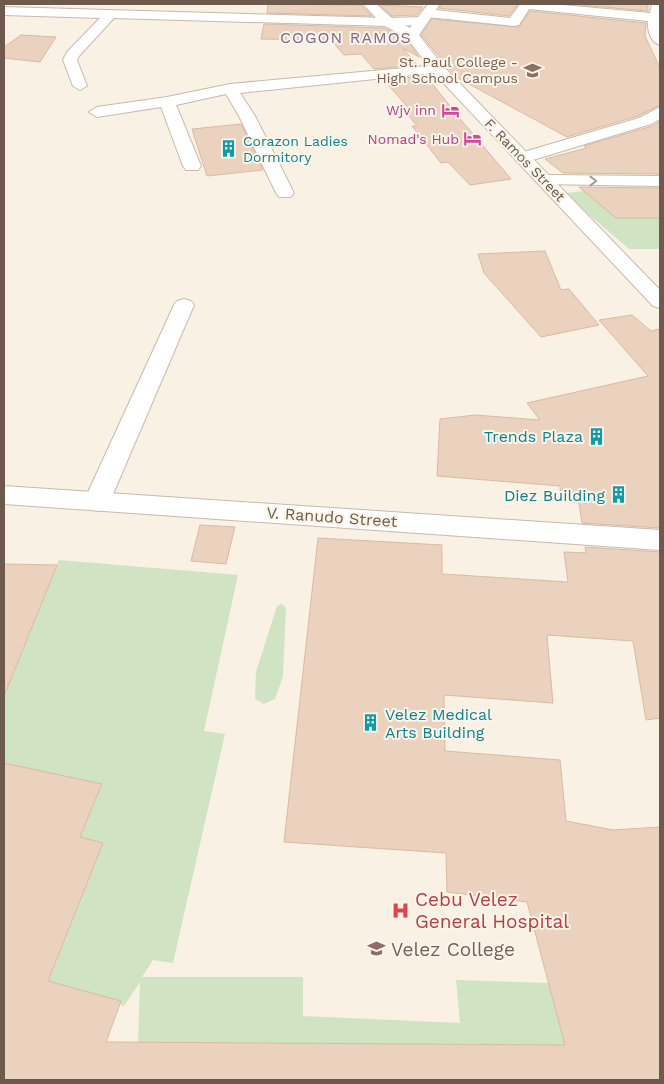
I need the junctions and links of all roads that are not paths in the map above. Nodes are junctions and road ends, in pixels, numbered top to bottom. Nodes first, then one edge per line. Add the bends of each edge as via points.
1 (369, 4) edge
2 (526, 4) edge
3 (658, 4) edge
4 (4, 11) edge
5 (428, 12) edge
6 (110, 15) junction
7 (656, 18) junction
8 (388, 22) junction
9 (412, 34) junction
10 (660, 41) edge
11 (438, 69) junction
12 (80, 86) dead end
13 (230, 89) junction
14 (167, 102) junction
15 (97, 112) dead end
16 (660, 112) edge
17 (523, 158) junction
18 (192, 166) dead end
19 (545, 180) junction
20 (660, 181) edge
21 (284, 193) dead end
22 (660, 302) edge
23 (184, 305) dead end
24 (4, 495) edge
25 (97, 501) junction
26 (660, 540) edge

1 - 8 street
2 - 5 street via 514,22
2 - 7 street
3 - 7 street
4 - 6 street
5 - 8 street
5 - 9 street
6 - 8 street
6 - 12 street via 72,55 70,60
7 - 10 street via 654,26
8 - 9 street, F. Ramos Street
9 - 11 street, F. Ramos Street
11 - 13 street
11 - 17 street, F. Ramos Street
13 - 14 street
13 - 21 street via 247,116
14 - 15 street
14 - 18 street
16 - 17 street via 645,121
17 - 19 street, F. Ramos Street
19 -> 20 street
19 - 22 street, F. Ramos Street
23 - 25 street
24 - 25 street, V. Ranudo Street
25 - 26 street, V. Ranudo Street

